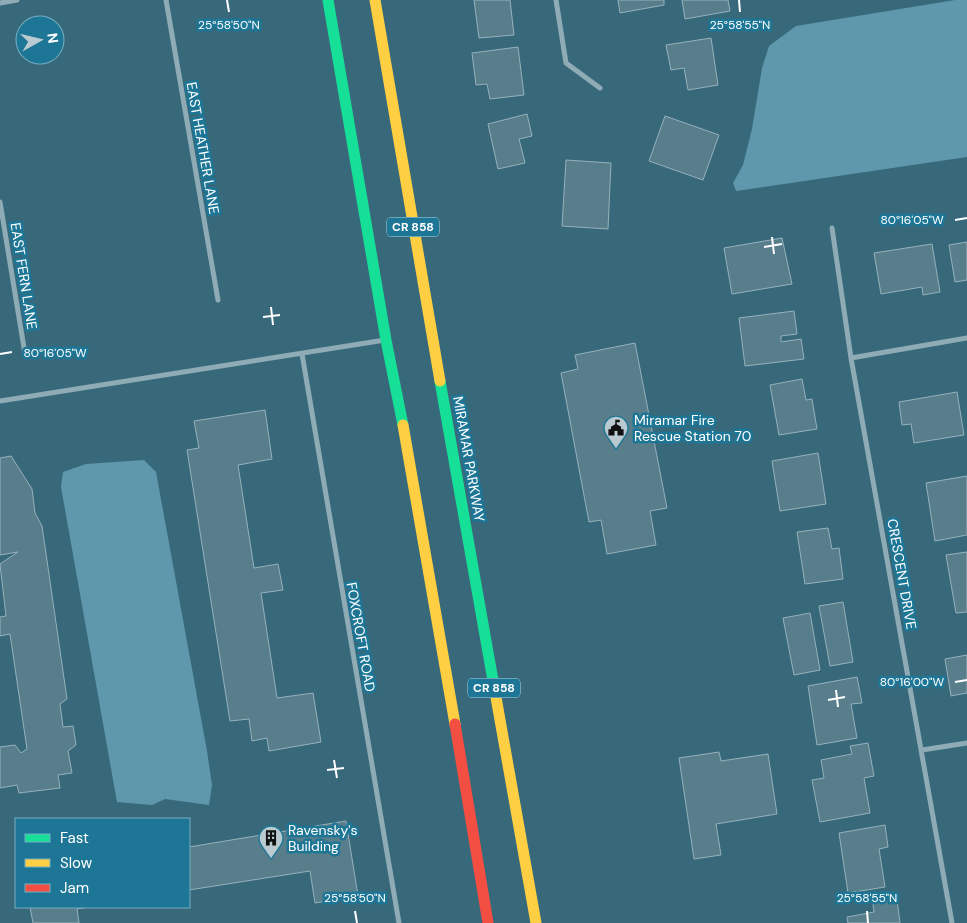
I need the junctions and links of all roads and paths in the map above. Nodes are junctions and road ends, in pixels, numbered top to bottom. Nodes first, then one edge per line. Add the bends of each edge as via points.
1 (18, 0) edge
2 (166, 0) edge
3 (328, 0) edge
4 (375, 0) edge
5 (556, 0) edge
6 (0, 3) edge
7 (600, 88) dead end
8 (0, 202) edge
9 (832, 228) dead end
10 (218, 300) dead end
11 (967, 338) edge
12 (386, 340) junction
13 (25, 354) dead end
14 (302, 354) junction
15 (851, 358) junction
16 (0, 401) edge
17 (967, 743) edge
18 (922, 750) junction
19 (399, 923) edge
20 (488, 923) edge
21 (536, 923) edge
22 (952, 923) edge

1 - 6 street
2 - 10 street, EAST HEATHER LANE
3 - 12 main road, CR 858
4 - 21 main road, MIRAMAR PARKWAY / CR 858
5 - 7 street via 566,63
8 - 13 street, EAST FERN LANE
9 - 15 street, CRESCENT DRIVE
11 - 15 street
12 - 14 street
12 - 20 main road, CR 858 via 411,462
14 - 16 street
14 - 19 street, FOXCROFT ROAD
15 - 18 street, CRESCENT DRIVE
17 - 18 street
18 - 22 street, CRESCENT DRIVE

